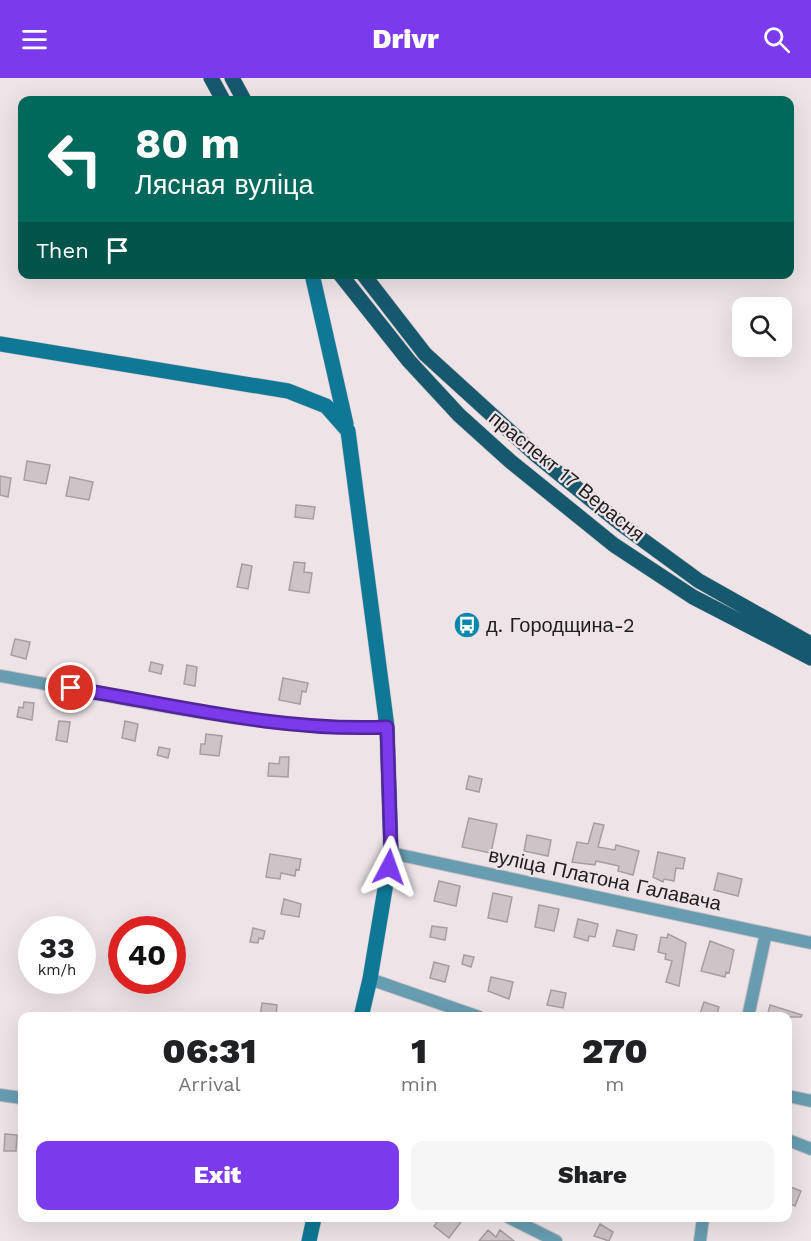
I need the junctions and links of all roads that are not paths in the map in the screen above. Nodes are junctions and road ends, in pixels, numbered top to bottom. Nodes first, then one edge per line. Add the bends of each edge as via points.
1 (212, 78) edge
2 (232, 78) edge
3 (222, 96) edge
4 (242, 96) edge
5 (313, 279) edge
6 (344, 279) edge
7 (367, 279) edge
8 (0, 344) edge
9 (348, 431) junction
10 (811, 644) edge
11 (811, 658) edge
12 (0, 676) edge
13 (387, 727) junction
14 (391, 853) junction
15 (766, 933) junction
16 (811, 943) edge
17 (370, 979) junction
18 (362, 1012) edge
19 (464, 1012) edge
20 (749, 1012) edge
21 (0, 1095) edge
22 (18, 1097) edge
23 (792, 1097) edge
24 (811, 1101) edge
25 (792, 1142) edge
26 (811, 1149) edge
27 (313, 1222) edge
28 (518, 1222) edge
29 (702, 1222) edge
30 (311, 1239) edge
31 (556, 1241) edge
32 (700, 1241) edge

1 - 3 main road
2 - 4 main road
5 - 9 street
6 - 11 main road, праспект 17 Верасня via 409,361 459,415 614,545 693,597
7 - 10 main road, праспект 17 Верасня via 425,354 536,455 699,581
8 - 9 street via 288,391 326,406
9 - 13 street
12 - 13 street via 257,720 346,728
13 - 14 street
14 - 15 street, вуліца Платона Галавача
14 - 17 street
15 - 16 street, вуліца Платона Галавача
15 - 20 street
17 - 18 street
17 - 19 street
21 - 22 street
23 - 24 street
25 - 26 street
27 - 30 street
28 - 31 street
29 - 32 street

